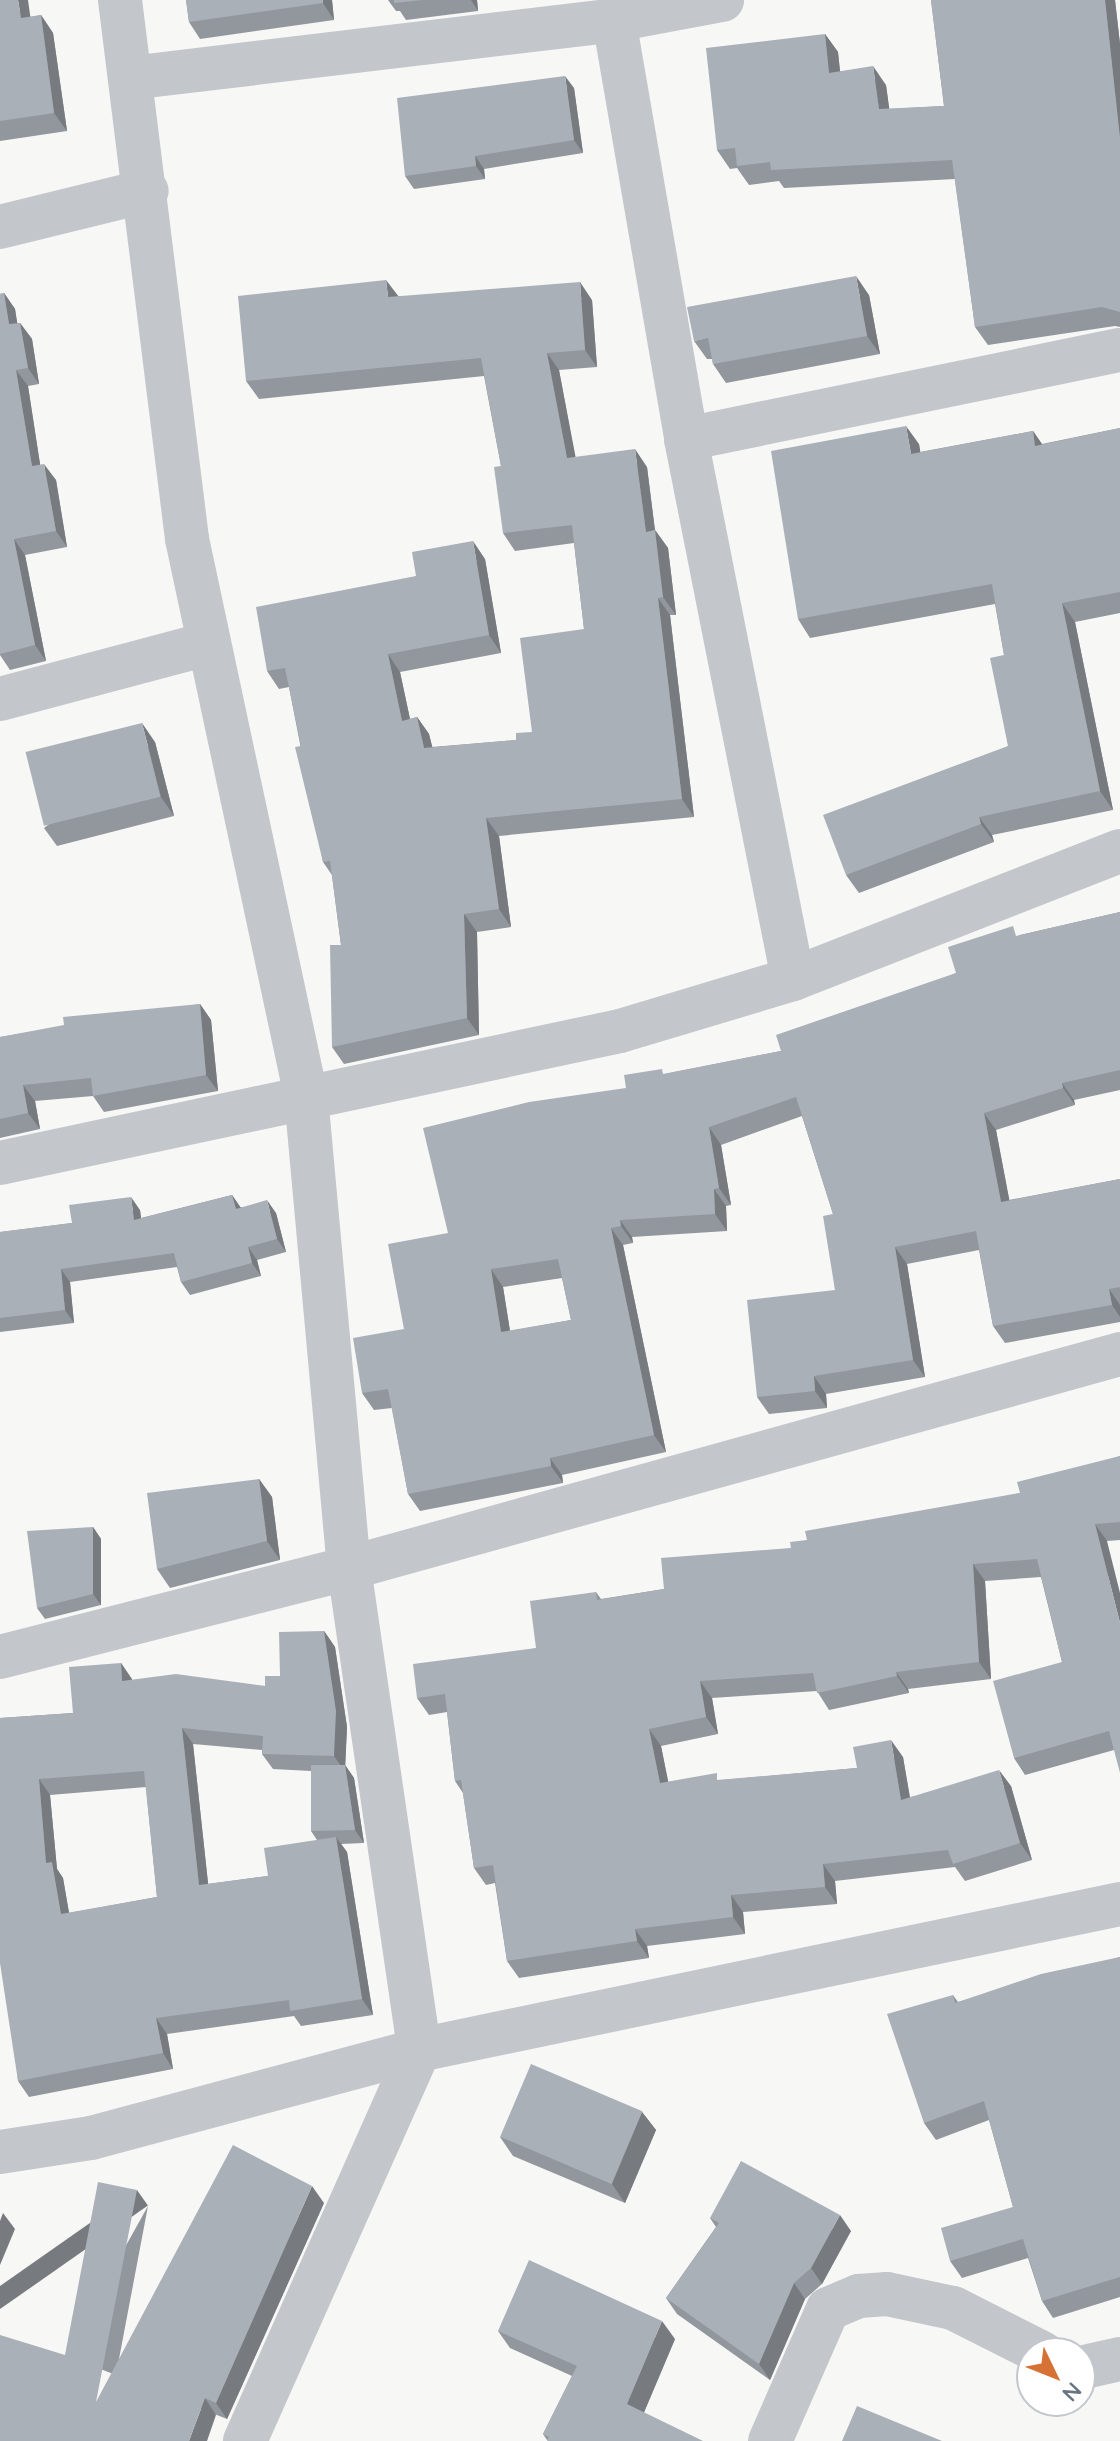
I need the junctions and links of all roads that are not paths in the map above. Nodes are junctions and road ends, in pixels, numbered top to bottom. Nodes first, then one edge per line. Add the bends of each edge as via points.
1 (120, 0) edge
2 (722, 0) edge
3 (614, 20) junction
4 (130, 78) junction
5 (147, 191) junction
6 (0, 227) edge
7 (1120, 350) edge
8 (686, 439) junction
9 (207, 644) junction
10 (0, 699) edge
11 (1120, 851) edge
12 (793, 979) junction
13 (306, 1096) junction
14 (0, 1163) edge
15 (1120, 1354) edge
16 (349, 1568) junction
17 (0, 1657) edge
18 (1120, 1904) edge
19 (419, 2050) junction
20 (0, 2152) edge
21 (1016, 2340) edge
22 (1120, 2359) edge
23 (1096, 2364) edge
24 (245, 2441) edge
25 (770, 2441) edge

1 - 4 street
2 - 3 street
3 - 4 street
3 - 8 street
4 - 5 street
5 - 6 street
5 - 9 street via 187,539
7 - 8 street
8 - 12 street
9 - 10 street
9 - 13 street
11 - 12 street
12 - 13 street via 620,1031
13 - 14 street
13 - 16 street
15 - 16 street
16 - 17 street
16 - 19 street
18 - 19 street
19 - 20 street via 91,2138
19 - 24 street
21 - 25 street via 953,2308 887,2294 859,2296 828,2309
22 - 23 street

